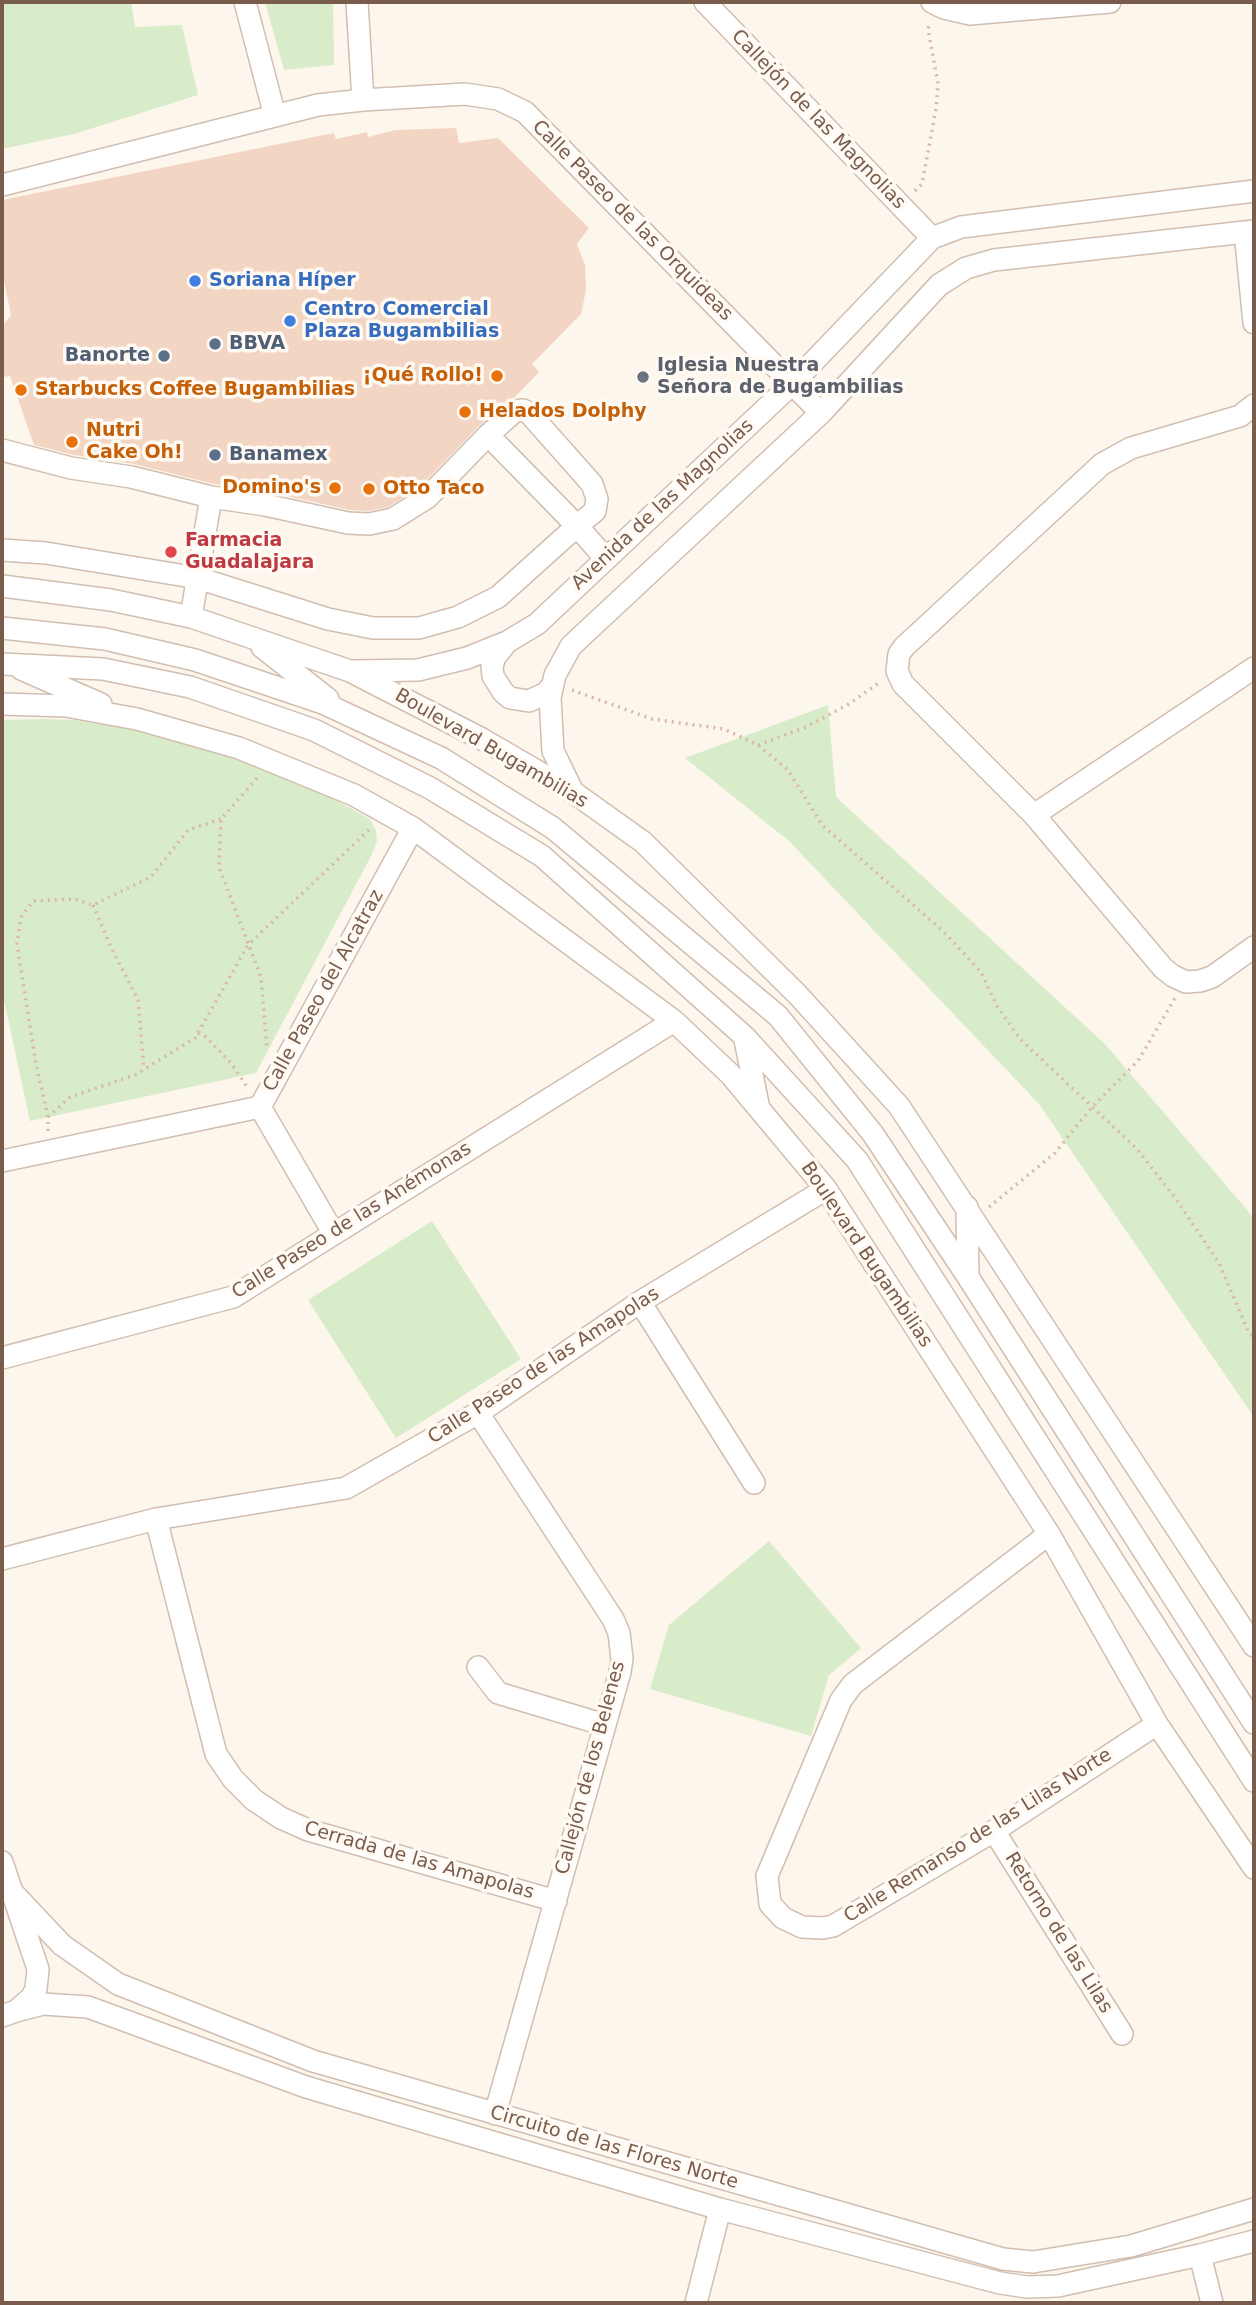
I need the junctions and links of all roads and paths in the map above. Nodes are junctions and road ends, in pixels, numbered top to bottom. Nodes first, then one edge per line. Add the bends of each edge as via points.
1 (244, 2) edge
2 (357, 2) edge
3 (705, 2) edge
4 (933, 2) edge
5 (1111, 2) edge
6 (363, 100) junction
7 (275, 116) junction
8 (2, 185) edge
9 (1254, 191) edge
10 (902, 206) junction
11 (1249, 231) edge
12 (932, 238) junction
13 (1254, 323) edge
14 (792, 384) junction
15 (1254, 405) edge
16 (821, 413) junction
17 (488, 435) junction
18 (2, 450) edge
19 (211, 497) junction
20 (577, 526) junction
21 (2, 550) edge
22 (606, 559) junction
23 (198, 578) junction
24 (5, 587) edge
25 (191, 617) junction
26 (2, 628) edge
27 (248, 636) junction
28 (506, 642) junction
29 (4, 663) edge
30 (1254, 668) edge
31 (349, 671) junction
32 (897, 671) junction
33 (552, 686) junction
34 (2, 704) edge
35 (349, 715) junction
36 (137, 719) junction
37 (758, 745) junction
38 (272, 761) junction
39 (573, 792) junction
40 (386, 813) junction
41 (1034, 815) junction
42 (221, 819) junction
43 (413, 828) junction
44 (93, 905) junction
45 (248, 945) junction
46 (1254, 947) edge
47 (729, 975) junction
48 (1186, 982) junction
49 (804, 1001) junction
50 (674, 1021) junction
51 (198, 1033) junction
52 (745, 1037) junction
53 (266, 1058) dead end
54 (144, 1069) junction
55 (260, 1107) junction
56 (758, 1107) junction
57 (1091, 1107) junction
58 (48, 1117) junction
59 (50, 1151) junction
60 (2, 1161) edge
61 (826, 1189) junction
62 (971, 1212) junction
63 (334, 1234) junction
64 (968, 1277) junction
65 (640, 1302) junction
66 (1254, 1338) edge
67 (2, 1358) edge
68 (478, 1413) junction
69 (754, 1483) dead end
70 (156, 1519) junction
71 (1049, 1534) junction
72 (2, 1559) edge
73 (1254, 1646) edge
74 (478, 1667) dead end
75 (1254, 1723) edge
76 (1157, 1724) junction
77 (605, 1725) junction
78 (1254, 1781) edge
79 (994, 1831) junction
80 (2, 1861) edge
81 (1254, 1868) edge
82 (13, 1893) junction
83 (556, 1901) junction
84 (118, 1984) junction
85 (103, 2012) junction
86 (7, 2018) edge
87 (1122, 2034) dead end
88 (313, 2061) junction
89 (306, 2087) junction
90 (495, 2114) junction
91 (720, 2209) junction
92 (1254, 2209) edge
93 (1254, 2241) edge
94 (1200, 2255) junction
95 (695, 2302) edge
96 (1212, 2303) edge

1 - 7 street
2 - 6 street
3 - 10 street, Callejón de las Magnolias
4 - 5 street via 957,12 984,14
4 - 10 path via 928,29 938,84 936,109 922,184
6 - 7 street, Calle Paseo de las Orquideas
6 - 14 street, Calle Paseo de las Orquideas via 465,94 498,99 525,112
7 - 8 street, Calle Paseo de las Orquideas
9 - 12 street, Avenida de las Magnolias via 961,227
10 - 12 street, Callejón de las Magnolias
11 - 13 street
11 - 16 street via 994,260 966,268 939,285
12 - 14 street, Avenida de las Magnolias
14 - 16 street, Calle Paseo de las Orquideas
14 - 22 street, Avenida de las Magnolias
15 - 32 street via 1240,416 1131,448 1102,464 904,647
16 - 33 street via 571,646
17 - 19 street via 428,497 379,523 348,523
17 - 20 street
17 - 20 street via 516,411 529,413 596,491 595,511
18 - 19 street
19 - 23 street
20 - 22 street
20 - 23 street via 498,597 457,617 419,628 373,628 328,619
21 - 23 street
22 - 28 street, Avenida de las Magnolias via 537,624
23 - 25 street
24 - 25 street, Boulevard Bugambilias via 111,600
25 - 27 street, Boulevard Bugambilias
26 - 35 street, Boulevard Bugambilias via 105,639 195,660
27 - 31 street, Boulevard Bugambilias
27 - 35 street
28 - 31 street, Avenida de las Magnolias via 418,670
28 - 33 street via 492,666 503,692 529,701
29 - 36 street
29 - 52 street via 103,669 190,688 314,730 419,782 542,856
30 - 41 street
31 - 39 street, Boulevard Bugambilias
32 - 37 path via 806,727
32 - 41 street via 903,684
33 - 37 path via 652,719 724,729
33 - 39 street via 553,751
34 - 36 street, Boulevard Bugambilias via 66,706
35 - 47 street, Boulevard Bugambilias via 441,758 553,828
36 - 38 street, Boulevard Bugambilias
37 - 57 path via 788,770 822,825 943,931 981,972 1020,1039
38 - 40 street, Boulevard Bugambilias
38 - 42 path
39 - 49 street, Boulevard Bugambilias via 643,842
40 - 43 street, Boulevard Bugambilias
40 - 45 path
41 - 48 street via 1163,968
42 - 44 path via 188,830 151,877
42 - 45 path via 219,867
43 - 50 street, Boulevard Bugambilias
43 - 55 street, Calle Paseo del Alcatraz
44 - 54 path via 138,1000
44 - 58 path via 75,899 33,901 21,917 18,944
45 - 51 path
45 - 53 path via 261,977
46 - 48 street via 1212,977
47 - 49 street
47 - 64 street, Boulevard Bugambilias via 778,1016 873,1134
48 - 57 path via 1138,1061
49 - 62 street, Boulevard Bugambilias via 899,1106
50 - 56 street, Boulevard Bugambilias
50 - 63 street, Calle Paseo de las Anémonas
51 - 54 path
51 - 55 path via 231,1063
52 - 56 street
52 - 78 street via 857,1160
54 - 58 path via 70,1097
55 - 59 street, Calle Paseo del Alcatraz
55 - 63 street
56 - 61 street, Boulevard Bugambilias
57 - 62 path via 1055,1153
57 - 66 path via 1137,1149 1177,1199 1219,1263
58 - 59 path
59 - 60 street, Calle Paseo del Alcatraz
61 - 65 street, Calle Paseo de las Amapolas
61 - 71 street, Boulevard Bugambilias
62 - 64 street
62 - 73 street, Boulevard Bugambilias
63 - 67 street, Calle Paseo de las Anémonas via 233,1297
64 - 75 street, Boulevard Bugambilias
65 - 68 street, Calle Paseo de las Amapolas
65 - 69 street
68 - 70 street, Calle Paseo de las Amapolas via 346,1488
68 - 77 street, Callejón de los Belenes via 619,1633 622,1659
70 - 72 street, Calle Paseo de las Amapolas
70 - 83 street, Cerrada de las Amapolas via 216,1755 254,1800 308,1830
71 - 76 street, Boulevard Bugambilias
71 - 79 street, Calle Remanso de las Lilas Norte via 853,1684 841,1700 767,1875 770,1904 792,1923 833,1926
74 - 77 street via 498,1693
76 - 79 street, Calle Remanso de las Lilas Norte
76 - 81 street, Boulevard Bugambilias
77 - 83 street, Callejón de los Belenes
79 - 87 street, Retorno de las Lilas
80 - 82 street
82 - 84 street, Circuito de las Flores Norte via 62,1945
82 - 86 street via 38,1969 36,1989 24,2006
83 - 90 street, Callejón de los Belenes
84 - 85 street
84 - 88 street, Circuito de las Flores Norte
85 - 86 street, Circuito de las Flores Norte via 57,2004 29,2007
85 - 89 street, Circuito de las Flores Norte
88 - 89 street
88 - 90 street, Circuito de las Flores Norte
89 - 91 street, Circuito de las Flores Norte
90 - 92 street, Circuito de las Flores Norte via 1003,2259 1033,2262 1131,2246
91 - 94 street, Circuito de las Flores Norte via 1027,2287 1058,2286
91 - 95 street
93 - 94 street, Circuito de las Flores Norte
94 - 96 street

